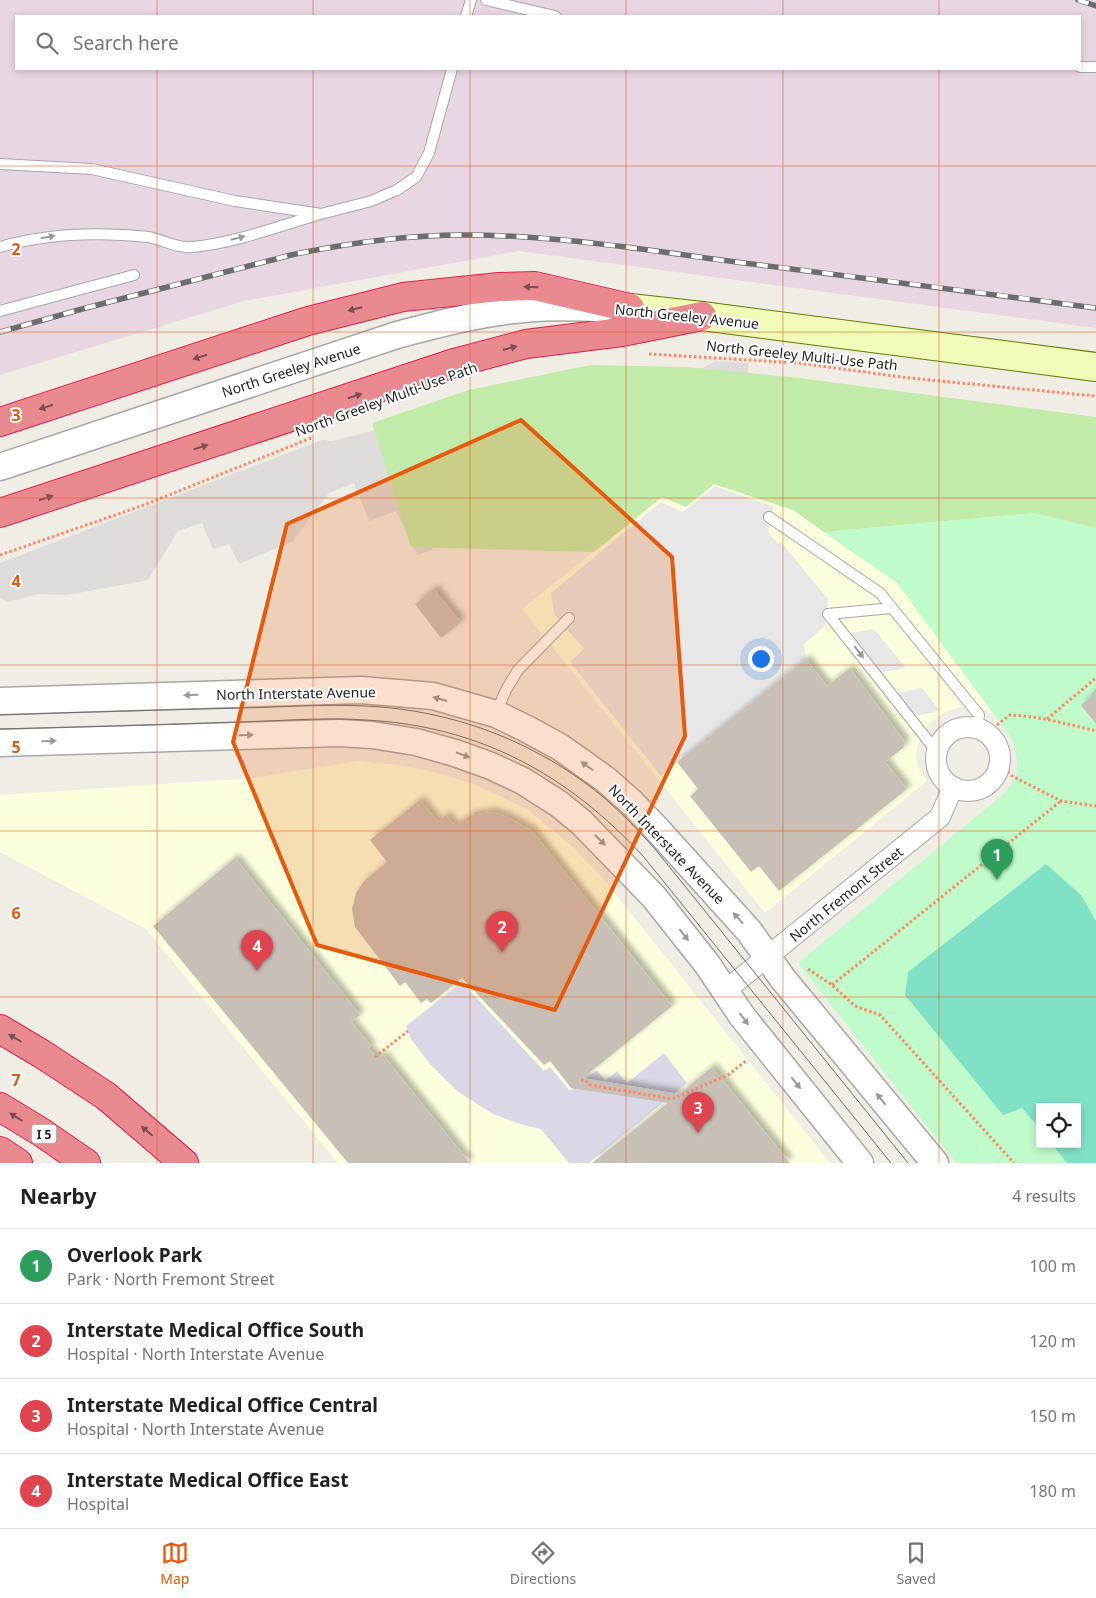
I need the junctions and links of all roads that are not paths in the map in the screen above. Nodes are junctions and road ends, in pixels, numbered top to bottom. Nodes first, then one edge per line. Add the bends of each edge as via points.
1 (471, 0) edge
2 (486, 0) edge
3 (466, 15) edge
4 (552, 15) edge
5 (1081, 67) edge
6 (1096, 67) edge
7 (452, 70) edge
8 (0, 164) edge
9 (321, 214) junction
10 (0, 247) edge
11 (134, 275) dead end
12 (630, 308) junction
13 (0, 311) edge
14 (702, 316) junction
15 (1096, 367) edge
16 (0, 422) edge
17 (0, 467) edge
18 (0, 513) edge
19 (769, 517) dead end
20 (892, 608) junction
21 (569, 618) dead end
22 (0, 701) edge
23 (496, 714) junction
24 (982, 730) junction
25 (0, 743) edge
26 (938, 752) junction
27 (953, 787) junction
28 (768, 957) junction
29 (725, 991) junction
30 (0, 1029) edge
31 (0, 1107) edge
32 (0, 1151) edge
33 (18, 1163) edge
34 (86, 1163) edge
35 (184, 1163) edge
36 (860, 1163) edge
37 (935, 1163) edge

1 - 3 lane
2 - 4 lane
5 - 6 lane
7 - 9 lane via 429,153 416,177 397,190 371,201
8 - 9 lane via 92,170 235,201
10 -> 9 lane via 56,236 105,234 150,237 190,248
11 - 13 lane
12 - 14 main road, North Greeley Avenue
12 -> 16 highway via 535,286 403,297 308,321
12 - 17 street, North Greeley Avenue via 536,308 443,323 397,335
14 - 15 main road, North Greeley Avenue
18 -> 14 highway via 454,363 526,344 622,332
19 - 20 lane via 880,593
20 - 24 lane via 979,715
20 -> 26 lane via 828,614
21 - 23 lane via 518,670
23 -> 22 street, North Interstate Avenue via 433,696 361,690
28 -> 23 street, North Interstate Avenue via 749,931 618,790 560,747
24 - 26 street via 967,727 957,730 941,742
24 - 27 street via 994,739 1000,765 992,780 978,789
25 -> 29 street via 339,733 416,742 455,752 523,781 581,822 654,897
26 - 27 street via 939,772
27 - 28 street, North Fremont Street via 940,817
28 - 29 street, North Fremont Street
37 -> 28 street, North Interstate Avenue
29 -> 36 street
35 -> 30 highway via 106,1096
34 -> 31 highway, I 5
32 - 33 highway

